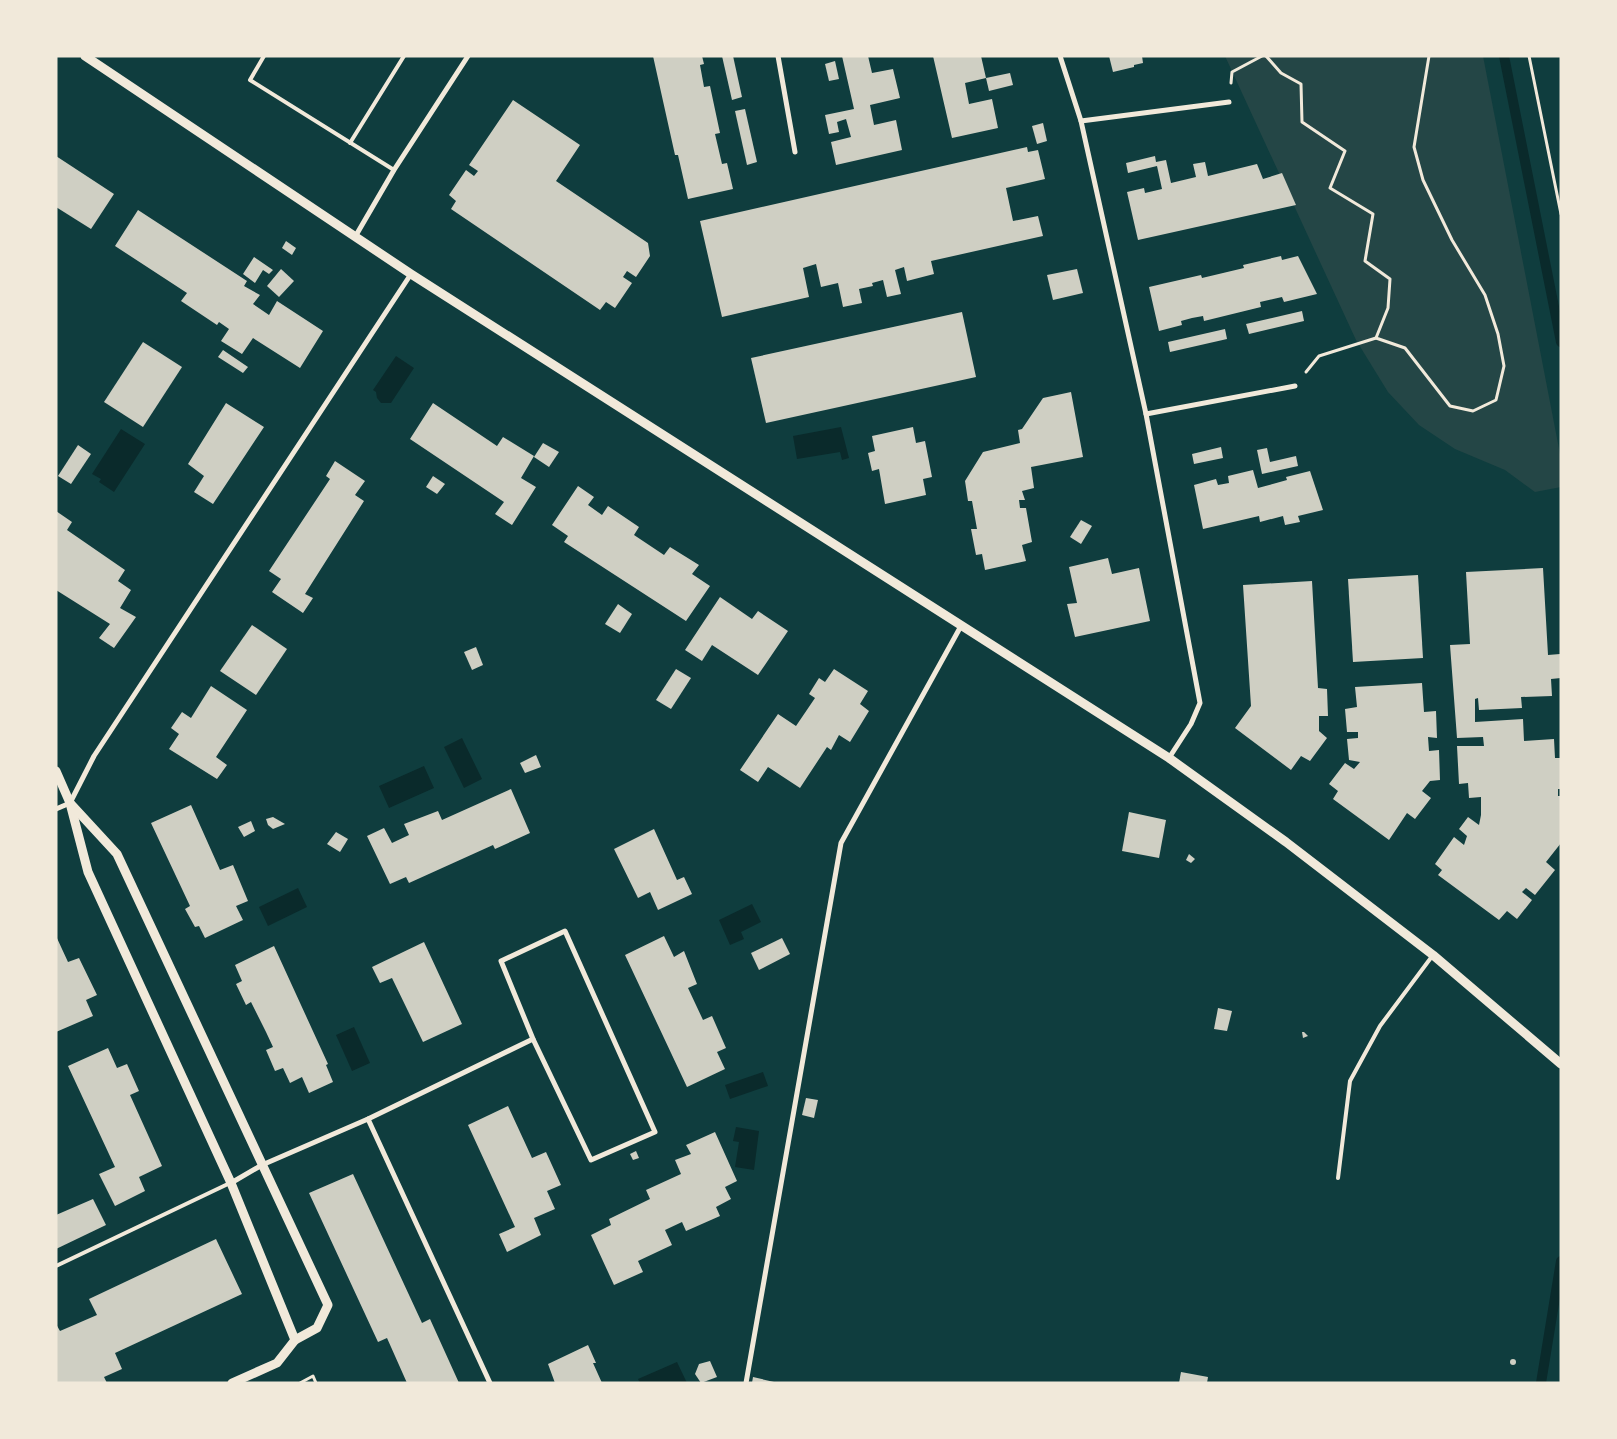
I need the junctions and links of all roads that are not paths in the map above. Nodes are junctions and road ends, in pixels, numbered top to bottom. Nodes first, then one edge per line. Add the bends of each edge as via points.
1 (85, 56) edge
2 (264, 56) edge
3 (404, 56) edge
4 (468, 56) edge
5 (778, 56) edge
6 (1060, 56) edge
7 (1229, 102) dead end
8 (1081, 121) junction
9 (350, 143) junction
10 (795, 152) dead end
11 (394, 170) junction
12 (355, 237) junction
13 (412, 274) junction
14 (1295, 386) road end
15 (1146, 414) junction
16 (961, 626) junction
17 (1169, 758) junction
18 (56, 772) edge
19 (70, 802) junction
20 (56, 809) edge
21 (1433, 955) junction
22 (533, 1039) junction
23 (1561, 1064) edge
24 (368, 1119) junction
25 (262, 1165) junction
26 (1338, 1178) dead end
27 (231, 1183) junction
28 (56, 1266) edge
29 (295, 1340) junction
30 (232, 1383) edge
31 (490, 1383) edge
32 (746, 1383) edge

1 - 12 street
2 - 9 lane via 250,80
3 - 9 lane
4 - 11 street
5 - 10 street
6 - 8 street
7 - 8 street
8 - 15 street
9 - 11 lane
11 - 12 street
12 - 13 street
13 - 16 street
13 - 19 street via 94,756
14 - 15 street
15 - 17 street via 1200,702 1191,724
16 - 17 street
16 - 32 street via 841,843
17 - 21 street via 1286,842
18 - 19 street
19 - 20 street
19 - 25 street via 117,854
19 - 27 street via 88,872
21 - 23 street
21 - 26 lane via 1380,1026 1350,1081
22 - 22 street via 591,1160 655,1132 565,932 501,961
22 - 24 street
24 - 25 street
24 - 31 street
25 - 27 street
25 - 29 street via 328,1305 317,1328
27 - 28 lane
27 - 29 street
29 - 30 street via 277,1362

